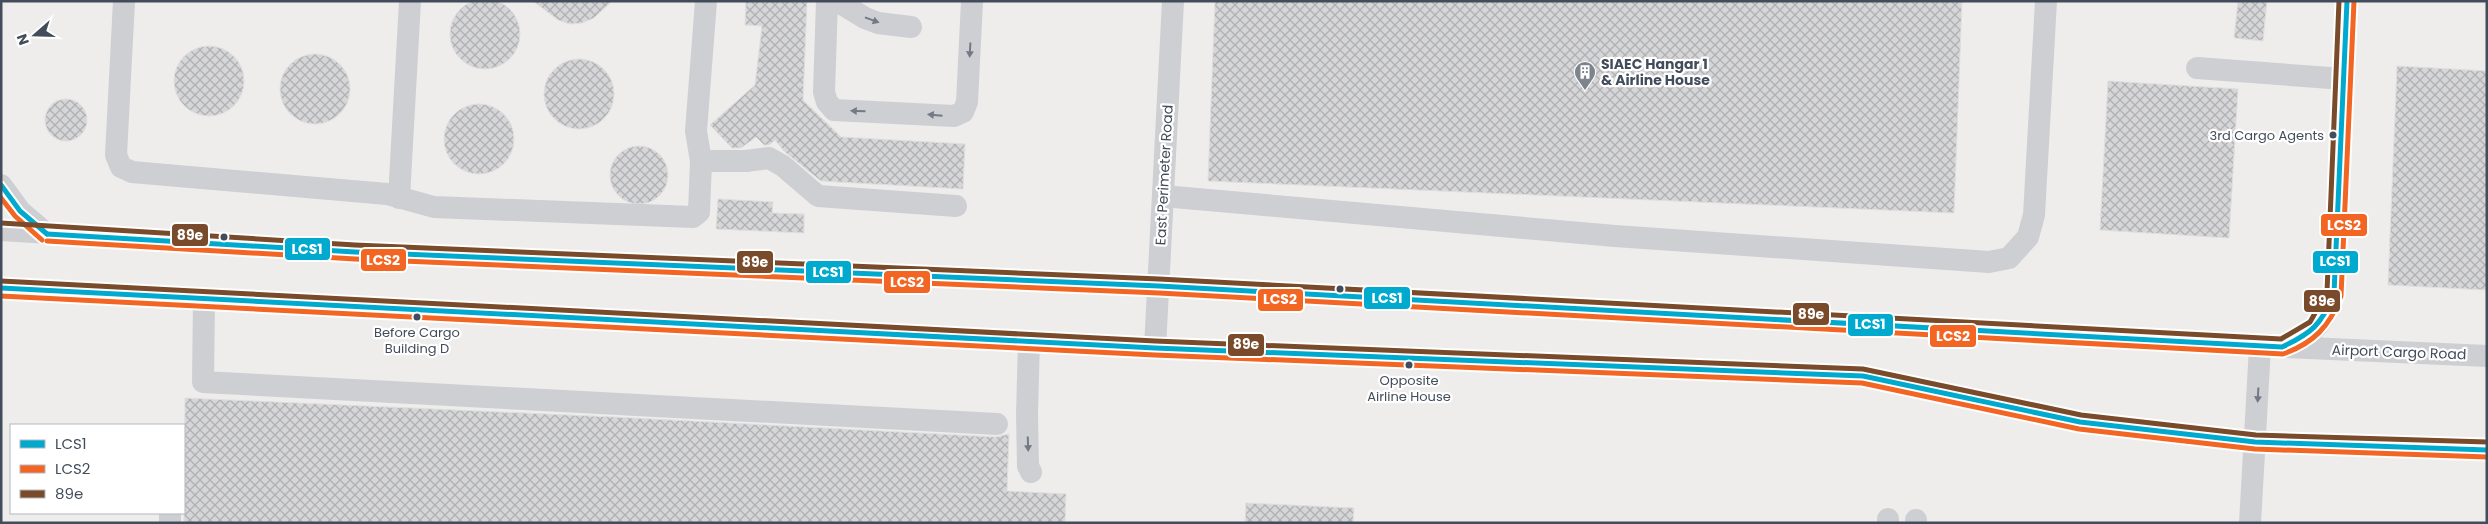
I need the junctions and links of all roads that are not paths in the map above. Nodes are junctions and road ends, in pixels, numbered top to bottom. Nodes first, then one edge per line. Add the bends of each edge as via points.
1 (124, 1) edge
2 (410, 1) edge
3 (706, 1) edge
4 (826, 1) edge
5 (837, 1) edge
6 (972, 1) edge
7 (1172, 1) edge
8 (2046, 1) edge
9 (2348, 1) edge
10 (911, 27) dead end
11 (2197, 68) dead end
12 (2344, 79) junction
13 (700, 161) junction
14 (1, 185) edge
15 (1163, 196) junction
16 (399, 198) junction
17 (956, 206) dead end
18 (1, 230) edge
19 (47, 234) junction
20 (1159, 286) junction
21 (1, 288) edge
22 (204, 299) junction
23 (1029, 341) junction
24 (2271, 347) junction
25 (1154, 348) junction
26 (2487, 356) edge
27 (997, 424) dead end
28 (2255, 442) junction
29 (2487, 450) edge
30 (1031, 472) dead end
31 (2250, 523) edge

1 - 16 lane via 116,155 121,167 132,172 387,194
2 - 16 lane
3 - 13 lane via 696,131
6 -> 4 lane via 967,102 963,112 954,116 834,110 824,92
5 -> 10 lane via 878,23
7 - 15 lane, East Perimeter Road
8 - 15 lane via 2034,215 2028,237 2009,258 1989,262 1625,237
9 - 12 lane
11 - 12 lane
12 - 24 lane via 2334,294 2323,322 2305,336
13 - 16 lane via 699,212 693,217 434,208
13 - 17 lane via 769,158 818,196
14 - 19 lane via 20,211
15 - 20 lane, East Perimeter Road
18 - 19 lane, Airport Cargo Road
19 - 20 lane, Airport Cargo Road via 365,252
20 - 24 lane, Airport Cargo Road
20 - 25 lane, East Perimeter Road
21 - 22 lane
22 - 23 lane
22 - 27 lane via 203,382
23 - 25 lane
23 -> 30 lane via 1027,414 1028,466
24 - 26 lane, Airport Cargo Road
24 -> 28 lane
25 - 28 lane via 1863,376 2080,422
28 - 29 lane
28 - 31 lane

